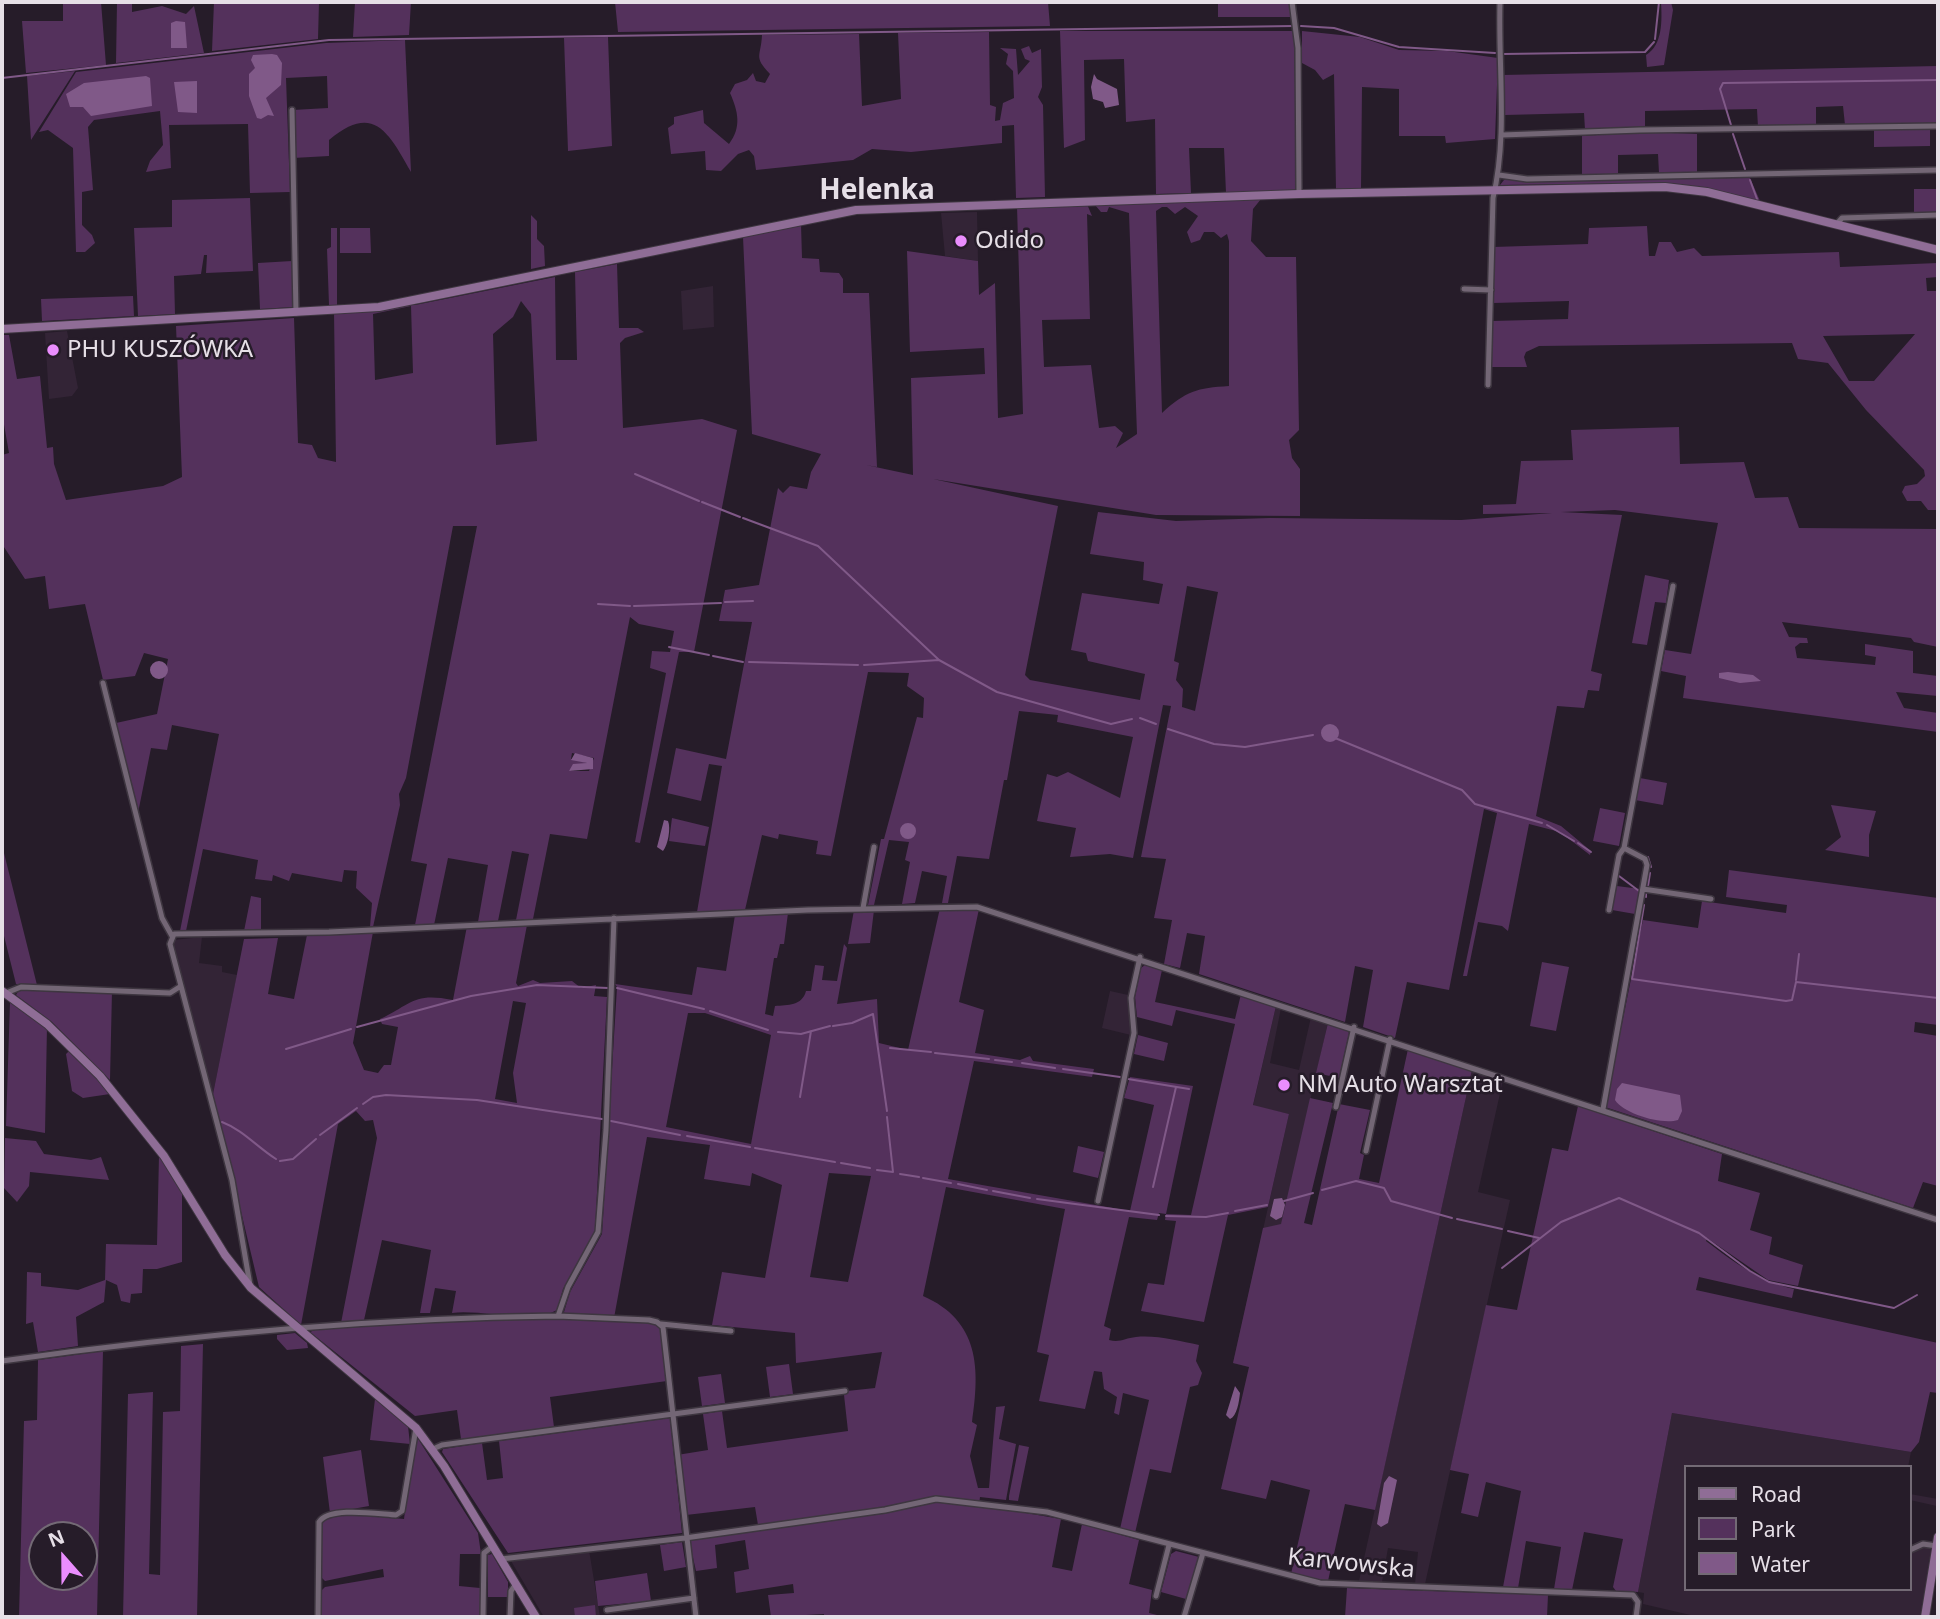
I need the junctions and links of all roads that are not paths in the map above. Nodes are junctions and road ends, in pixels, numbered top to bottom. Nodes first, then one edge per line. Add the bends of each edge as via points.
1 (1292, 2) edge
2 (1500, 2) edge
3 (292, 110) dead end
4 (1938, 126) edge
5 (1502, 135) junction
6 (1938, 170) edge
7 (1499, 176) junction
8 (1494, 191) junction
9 (1299, 194) junction
10 (1938, 215) edge
11 (1836, 225) junction
12 (1938, 250) edge
13 (1464, 289) dead end
14 (1491, 290) junction
15 (296, 313) junction
16 (2, 330) edge
17 (1488, 385) dead end
18 (1674, 586) dead end
19 (103, 683) dead end
20 (874, 847) dead end
21 (1624, 848) junction
22 (1643, 889) junction
23 (1712, 899) dead end
24 (863, 908) junction
25 (1609, 910) dead end
26 (614, 918) junction
27 (172, 936) junction
28 (1140, 957) junction
29 (181, 986) junction
30 (4, 992) edge
31 (1354, 1027) junction
32 (1390, 1039) junction
33 (1336, 1107) dead end
34 (1603, 1109) junction
35 (1366, 1151) dead end
36 (1098, 1202) dead end
37 (1938, 1220) edge
38 (251, 1288) junction
39 (558, 1316) junction
40 (661, 1324) junction
41 (299, 1329) junction
42 (731, 1331) dead end
43 (2, 1361) edge
44 (845, 1391) dead end
45 (674, 1415) junction
46 (416, 1428) junction
47 (433, 1449) junction
48 (685, 1538) junction
49 (1937, 1541) edge
50 (1170, 1545) junction
51 (493, 1546) junction
52 (1912, 1549) edge
53 (1203, 1553) junction
54 (501, 1559) junction
55 (516, 1584) junction
56 (1156, 1596) dead end
57 (694, 1598) junction
58 (607, 1610) dead end
59 (318, 1617) edge
60 (483, 1617) edge
61 (510, 1617) edge
62 (536, 1617) edge
63 (696, 1617) edge
64 (1184, 1617) edge
65 (1636, 1617) edge
66 (1925, 1617) edge

1 - 9 street via 1298,48
2 - 5 street
3 - 15 street
4 - 5 street
5 - 7 street
6 - 7 street
7 - 8 street
8 - 9 street
8 - 11 street via 1678,188
8 - 14 street
9 - 15 street via 856,210 379,307
10 - 11 street via 1842,218
11 - 12 street
13 - 14 street
14 - 17 street
15 - 16 street
18 - 21 street
19 - 27 street via 162,918
20 - 24 street
21 - 22 street via 1646,861
21 - 25 street
22 - 23 street
22 - 34 street
24 - 26 street
24 - 28 street via 977,907
26 - 27 street
26 - 39 street via 598,1232
27 - 29 street
28 - 31 street
28 - 36 street via 1131,998 1134,1033
29 - 30 street via 170,993 21,987
29 - 38 street via 232,1180
30 - 38 street via 70,1044 141,1125
31 - 32 street
31 - 33 street
32 - 34 street
32 - 35 street
34 - 37 street
38 - 41 street
39 - 40 street
39 - 41 street via 433,1317
40 - 42 street
40 - 45 street
41 - 43 street via 157,1339
41 - 46 street
44 - 45 street
45 - 47 street
45 - 48 street
46 - 47 street
46 - 59 street via 400,1513 349,1512 325,1515 319,1522
47 - 51 street
48 - 50 street, Karwowska via 936,1499 1047,1512
48 - 54 street, Karwowska
48 - 57 street
49 - 52 street
49 - 66 street
50 - 53 street, Karwowska
50 - 56 street
51 - 54 street
51 - 60 street via 484,1553
53 - 64 street
53 - 65 street, Karwowska via 1328,1584 1629,1595 1637,1599
54 - 55 street
55 - 61 street via 511,1591
55 - 62 street
57 - 58 street
57 - 63 street

